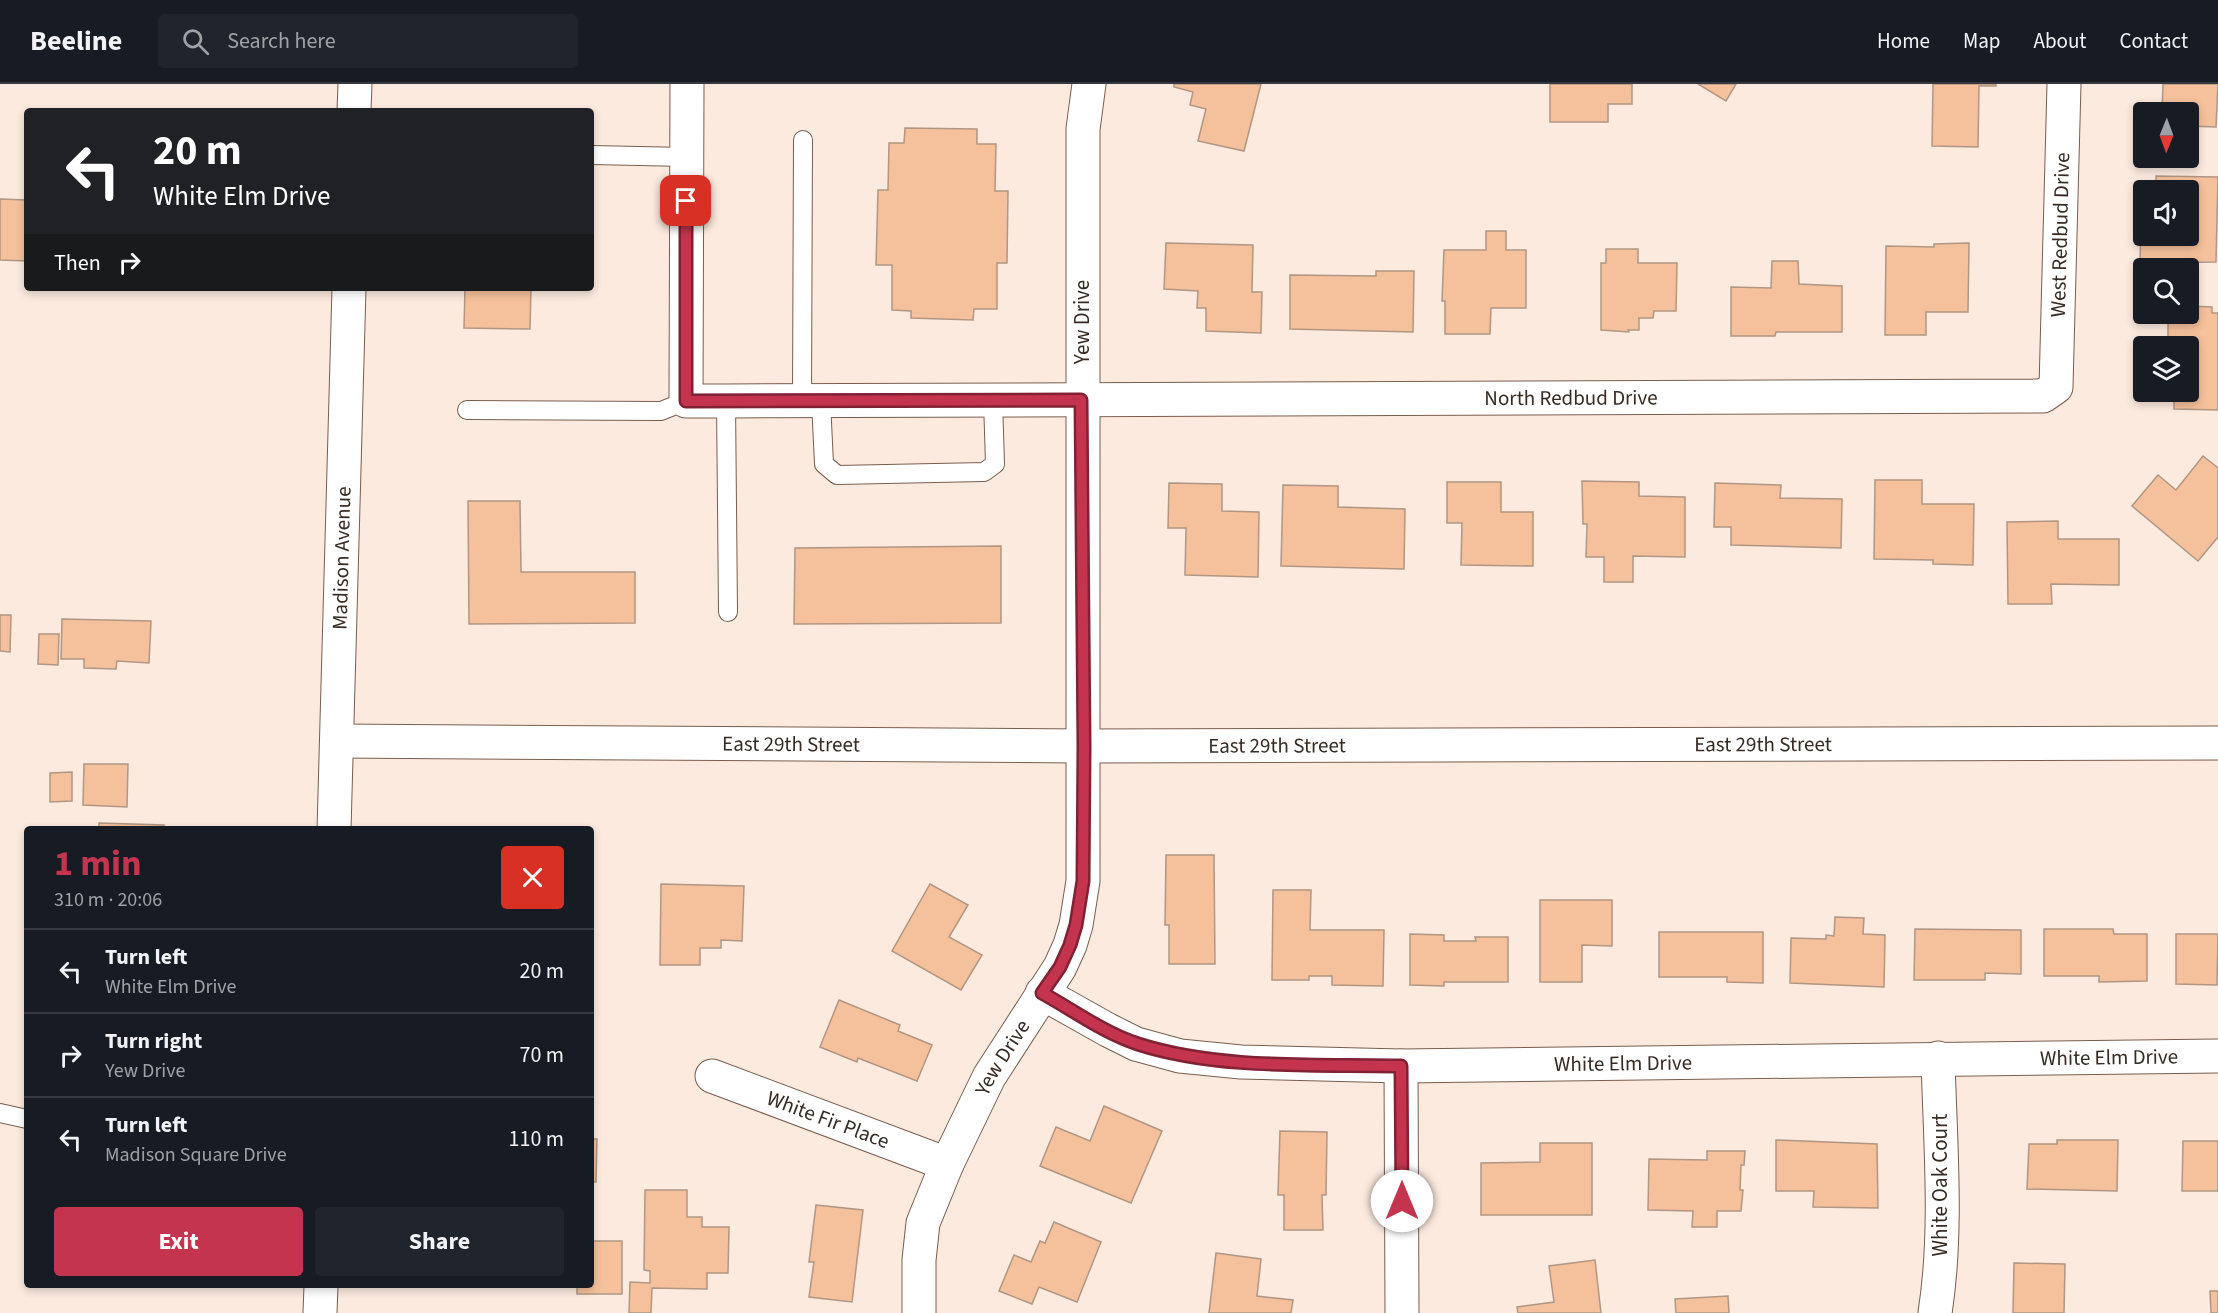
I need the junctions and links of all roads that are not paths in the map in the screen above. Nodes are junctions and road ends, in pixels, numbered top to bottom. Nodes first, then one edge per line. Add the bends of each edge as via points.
1 (355, 84) edge
2 (687, 84) edge
3 (1089, 84) edge
4 (2064, 84) edge
5 (354, 108) edge
6 (803, 140) dead end
7 (594, 155) edge
8 (687, 157) junction
9 (349, 291) edge
10 (2056, 387) joint
11 (812, 400) junction
12 (993, 400) junction
13 (1081, 400) junction
14 (686, 401) junction
15 (726, 401) junction
16 (466, 410) dead end
17 (728, 612) dead end
18 (337, 741) junction
19 (2218, 743) edge
20 (1084, 746) junction
21 (334, 826) edge
22 (1042, 993) junction
23 (2218, 1056) edge
24 (1938, 1058) junction
25 (1401, 1066) junction
26 (712, 1076) dead end
27 (0, 1113) edge
28 (24, 1118) edge
29 (947, 1164) junction
30 (321, 1288) edge
31 (320, 1313) edge
32 (920, 1313) edge
33 (1402, 1313) edge
34 (1935, 1313) edge

1 - 5 street
2 - 8 street
3 - 13 street, Yew Drive via 1083,129
4 - 10 street, West Redbud Drive
6 - 11 lane
7 - 8 lane
8 - 14 street
9 - 18 street, Madison Avenue
10 - 13 street, North Redbud Drive via 2043,396
11 - 12 street, North Redbud Drive
11 - 12 lane via 824,464 837,475 984,472 995,464
11 - 15 street, North Redbud Drive
12 - 13 street, North Redbud Drive
13 - 20 street, Yew Drive
14 - 15 street, North Redbud Drive
14 - 16 lane via 661,411
15 - 17 lane
18 - 20 street, East 29th Street
18 - 21 street, Madison Avenue
19 - 20 street, East 29th Street
20 - 22 street, Yew Drive via 1083,881 1076,925 1060,967
22 - 25 street, White Elm Drive via 1136,1044 1180,1056 1241,1062
22 - 29 street, Yew Drive via 989,1077
23 - 24 street, White Elm Drive
24 - 25 street, White Elm Drive
24 - 34 street, White Oak Court via 1942,1221
25 - 33 street
26 - 29 street, White Fir Place
27 - 28 lane
29 - 32 street, Yew Drive via 923,1223
30 - 31 street

